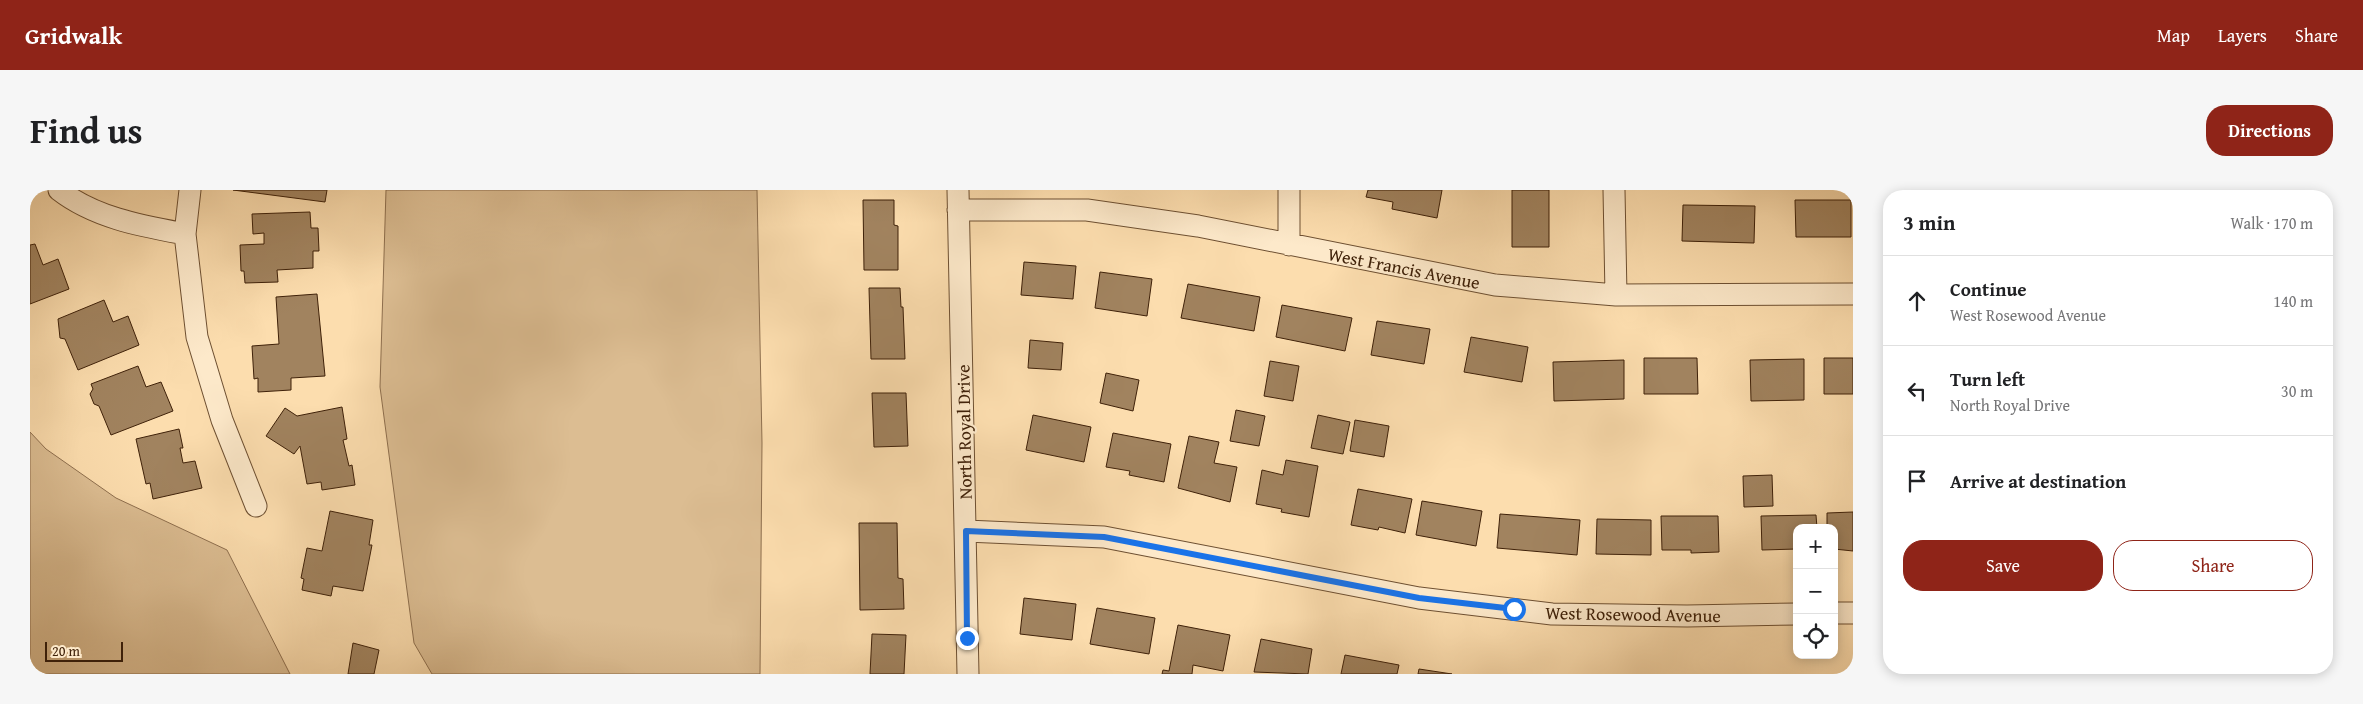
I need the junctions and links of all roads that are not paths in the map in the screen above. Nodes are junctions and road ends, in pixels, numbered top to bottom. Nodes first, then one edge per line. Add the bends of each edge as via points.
1 (59, 190) edge
2 (190, 190) edge
3 (1288, 190) edge
4 (1614, 190) edge
5 (958, 200) edge
6 (185, 234) junction
7 (1289, 246) junction
8 (1853, 294) edge
9 (1616, 295) junction
10 (256, 506) dead end
11 (966, 531) junction
12 (1838, 613) edge
13 (1853, 613) edge
14 (1793, 614) edge
15 (968, 674) edge

1 - 6 street via 76,203 134,224
2 - 6 street
3 - 7 street
4 - 9 street
5 - 7 street, West Francis Avenue via 1088,210 1198,226
5 - 11 street, North Royal Drive
6 - 10 street via 197,337 222,420
7 - 9 street, West Francis Avenue via 1495,285
8 - 9 street, West Francis Avenue
11 - 14 street, West Rosewood Avenue via 1104,537 1419,598 1552,614
11 - 15 street, North Royal Drive
12 - 13 street

